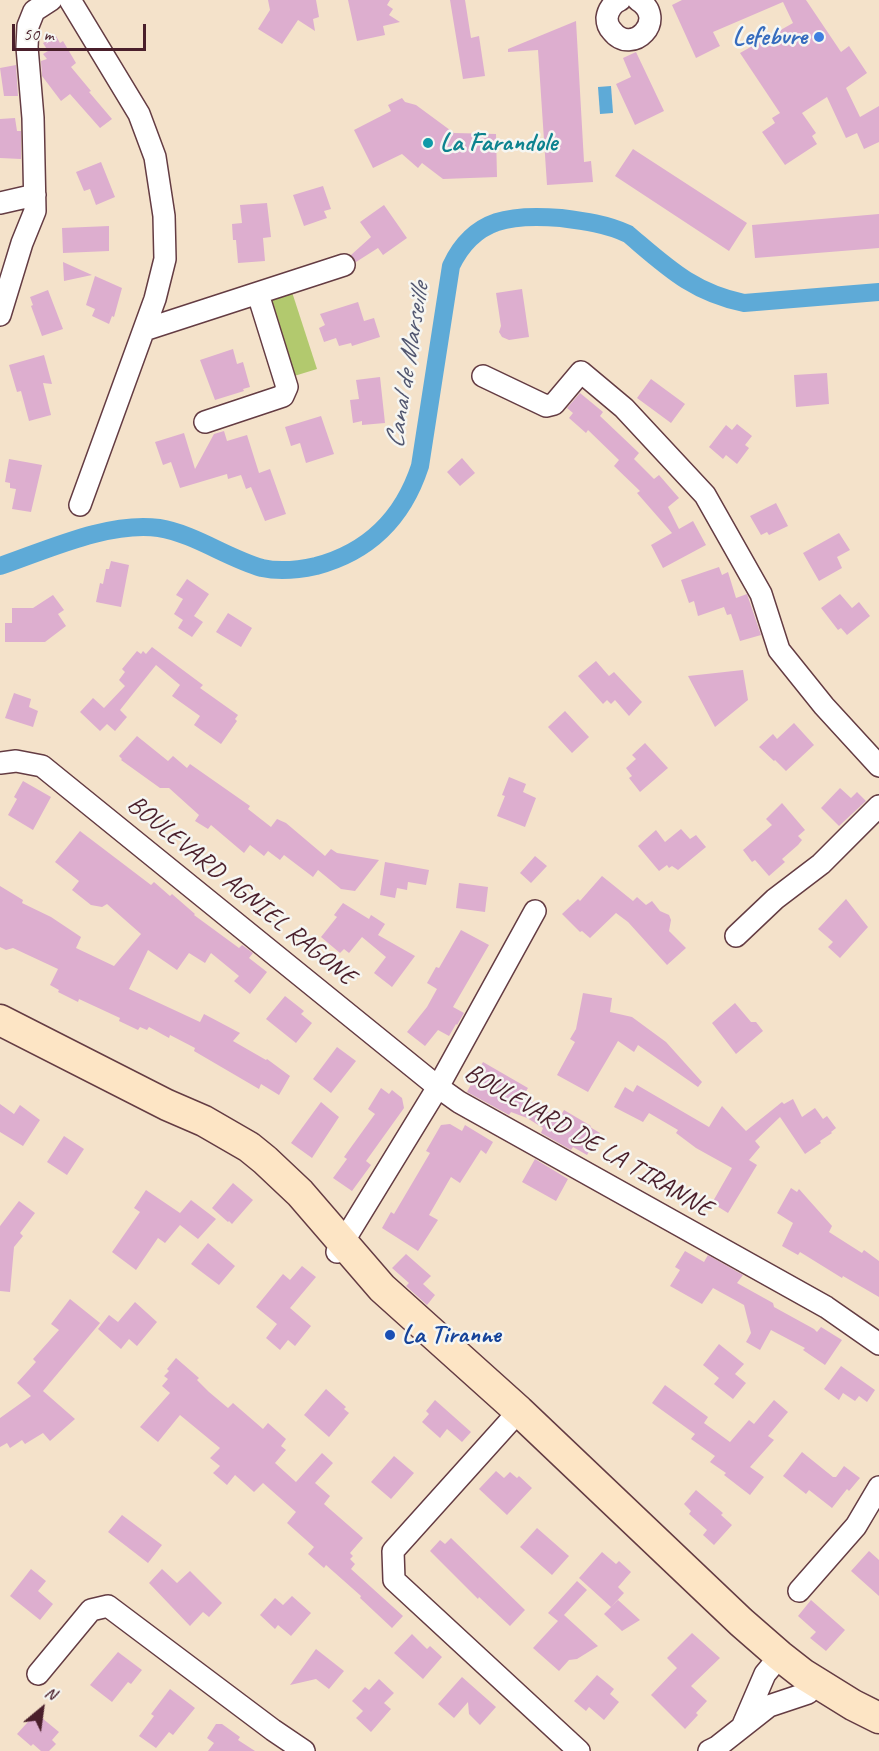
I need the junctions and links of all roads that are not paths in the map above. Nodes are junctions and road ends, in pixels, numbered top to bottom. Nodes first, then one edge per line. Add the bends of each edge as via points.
1 (51, 0) edge
2 (70, 0) edge
3 (620, 0) edge
4 (644, 2) edge
5 (35, 195) junction
6 (0, 203) edge
7 (344, 265) dead end
8 (258, 294) junction
9 (0, 315) edge
10 (144, 330) junction
11 (483, 375) dead end
12 (205, 422) dead end
13 (80, 505) dead end
14 (0, 763) edge
15 (879, 766) edge
16 (879, 806) edge
17 (535, 911) dead end
18 (736, 936) dead end
19 (0, 1020) edge
20 (438, 1087) junction
21 (339, 1249) junction
22 (879, 1344) edge
23 (513, 1418) junction
24 (879, 1487) edge
25 (799, 1591) dead end
26 (776, 1661) junction
27 (38, 1674) dead end
28 (808, 1693) junction
29 (879, 1718) edge
30 (743, 1726) junction
31 (879, 1733) edge
32 (304, 1751) edge
33 (579, 1751) edge
34 (709, 1751) edge

1 - 5 street via 34,11 28,26
2 - 10 street via 139,114 155,157 164,216 165,259
3 - 4 street via 610,9 609,27 614,35 632,40 641,36 650,20
5 - 6 street
5 - 9 street via 35,211
7 - 8 street
8 - 10 street
8 - 12 street via 287,387 283,396
10 - 13 street
11 - 15 street via 546,406 554,404 581,372 624,408 705,495 761,594 779,650
14 - 20 street, BOULEVARD AGNIEL RAGONE via 16,761 42,766
16 - 18 street via 821,864 775,899
17 - 20 street
19 - 21 main road via 167,1105 255,1170
20 - 21 street, BOULEVARD DE LA TIRANNE
20 - 22 street, BOULEVARD DE LA TIRANNE via 825,1307
21 - 23 main road
23 - 26 main road
23 - 33 street via 393,1551 394,1580
24 - 25 street via 856,1526
26 - 28 main road
26 - 29 main road
26 - 30 street via 765,1674
27 - 32 street via 91,1610 108,1606
28 - 30 street via 769,1706
28 - 31 main road
30 - 34 street

